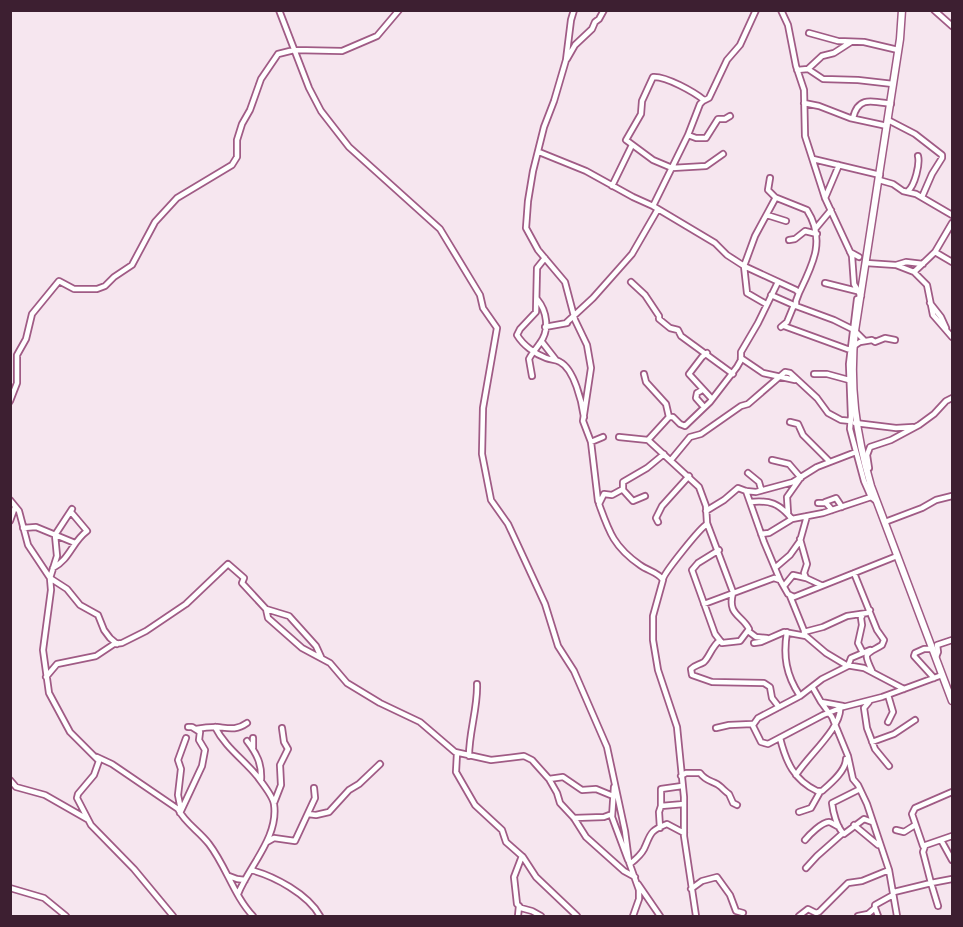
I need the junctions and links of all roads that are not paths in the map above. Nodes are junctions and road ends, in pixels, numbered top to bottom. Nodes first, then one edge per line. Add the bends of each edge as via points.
1 (279, 10) edge
2 (399, 10) edge
3 (574, 10) edge
4 (604, 10) edge
5 (756, 10) edge
6 (781, 10) edge
7 (902, 10) edge
8 (934, 10) edge
9 (952, 26) edge
10 (809, 33) dead end
11 (851, 42) junction
12 (294, 50) junction
13 (898, 50) junction
14 (566, 60) junction
15 (808, 69) junction
16 (797, 70) junction
17 (893, 84) junction
18 (704, 100) junction
19 (804, 103) junction
20 (891, 104) junction
21 (730, 116) dead end
22 (853, 118) junction
23 (888, 123) junction
24 (688, 135) junction
25 (632, 145) junction
26 (539, 152) junction
27 (723, 154) dead end
28 (918, 156) dead end
29 (813, 159) junction
30 (839, 165) junction
31 (672, 168) junction
32 (770, 178) dead end
33 (879, 178) junction
34 (612, 186) junction
35 (908, 191) junction
36 (922, 197) junction
37 (776, 198) junction
38 (825, 198) junction
39 (655, 207) junction
40 (831, 210) junction
41 (767, 215) junction
42 (952, 215) edge
43 (786, 221) dead end
44 (952, 222) edge
45 (817, 231) junction
46 (789, 240) dead end
47 (850, 252) junction
48 (935, 252) junction
49 (545, 258) junction
50 (864, 260) junction
51 (854, 262) junction
52 (952, 262) edge
53 (922, 264) junction
54 (896, 265) junction
55 (744, 268) junction
56 (914, 272) junction
57 (631, 282) dead end
58 (778, 282) junction
59 (825, 283) dead end
60 (799, 293) junction
61 (859, 293) junction
62 (771, 296) junction
63 (537, 299) junction
64 (766, 304) junction
65 (795, 306) junction
66 (537, 310) junction
67 (574, 316) junction
68 (546, 320) junction
69 (576, 322) junction
70 (566, 323) junction
71 (546, 327) junction
72 (854, 331) junction
73 (951, 335) edge
74 (864, 340) junction
75 (895, 340) dead end
76 (542, 342) junction
77 (852, 348) junction
78 (534, 351) junction
79 (707, 353) junction
80 (741, 358) junction
81 (556, 360) junction
82 (644, 374) dead end
83 (733, 374) junction
84 (814, 374) dead end
85 (532, 376) dead end
86 (779, 376) junction
87 (849, 380) junction
88 (702, 390) junction
89 (952, 398) edge
90 (712, 399) junction
91 (10, 401) edge
92 (704, 407) junction
93 (584, 417) junction
94 (669, 417) junction
95 (790, 422) dead end
96 (853, 423) junction
97 (684, 426) junction
98 (915, 427) junction
99 (603, 437) dead end
100 (620, 437) dead end
101 (690, 437) junction
102 (648, 440) junction
103 (591, 442) junction
104 (664, 454) junction
105 (857, 455) junction
106 (671, 460) junction
107 (772, 460) dead end
108 (830, 462) junction
109 (748, 473) dead end
110 (867, 473) junction
111 (689, 476) junction
112 (801, 478) junction
113 (597, 488) junction
114 (623, 489) junction
115 (761, 489) junction
116 (746, 491) junction
117 (604, 493) junction
118 (645, 496) dead end
119 (952, 496) edge
120 (873, 499) junction
121 (10, 500) edge
122 (750, 502) junction
123 (825, 502) junction
124 (819, 503) dead end
125 (599, 504) junction
126 (15, 507) junction
127 (842, 507) junction
128 (832, 510) junction
129 (706, 511) junction
130 (788, 513) junction
131 (807, 516) junction
132 (792, 519) junction
133 (10, 521) edge
134 (657, 522) dead end
135 (885, 522) junction
136 (707, 524) junction
137 (23, 528) junction
138 (761, 534) junction
139 (55, 535) junction
140 (800, 539) junction
141 (75, 543) junction
142 (719, 550) junction
143 (897, 556) junction
144 (776, 567) junction
145 (53, 568) junction
146 (854, 573) junction
147 (50, 578) junction
148 (790, 578) junction
149 (806, 578) junction
150 (780, 579) junction
151 (663, 580) junction
152 (821, 585) junction
153 (784, 586) junction
154 (733, 592) junction
155 (724, 596) junction
156 (790, 597) junction
157 (731, 600) junction
158 (704, 604) junction
159 (266, 609) junction
160 (870, 610) junction
161 (863, 614) junction
162 (748, 631) junction
163 (787, 632) junction
164 (780, 633) junction
165 (805, 634) junction
166 (110, 638) junction
167 (768, 638) junction
168 (952, 640) edge
169 (719, 641) junction
170 (786, 642) junction
171 (754, 643) dead end
172 (117, 644) junction
173 (111, 646) junction
174 (933, 649) junction
175 (870, 651) junction
176 (863, 652) junction
177 (856, 655) junction
178 (321, 657) junction
179 (936, 657) junction
180 (866, 659) junction
181 (848, 666) junction
182 (873, 673) junction
183 (46, 677) junction
184 (934, 678) junction
185 (946, 678) junction
186 (477, 684) dead end
187 (813, 688) junction
188 (904, 689) junction
189 (888, 695) junction
190 (800, 696) junction
191 (871, 700) junction
192 (952, 701) edge
193 (821, 702) junction
194 (779, 707) junction
195 (841, 707) junction
196 (829, 712) junction
197 (915, 720) dead end
198 (888, 722) dead end
199 (246, 723) dead end
200 (753, 725) junction
201 (836, 725) junction
202 (188, 727) dead end
203 (215, 727) junction
204 (282, 728) dead end
205 (716, 728) dead end
206 (196, 729) junction
207 (186, 738) dead end
208 (780, 738) junction
209 (250, 740) dead end
210 (872, 742) junction
211 (457, 753) junction
212 (847, 754) junction
213 (469, 756) junction
214 (97, 757) junction
215 (380, 764) dead end
216 (889, 766) dead end
217 (796, 775) junction
218 (681, 776) junction
219 (549, 779) junction
220 (10, 780) edge
221 (261, 783) junction
222 (615, 783) junction
223 (682, 786) junction
224 (314, 788) dead end
225 (860, 789) junction
226 (820, 792) junction
227 (952, 792) edge
228 (613, 796) junction
229 (274, 803) junction
230 (684, 804) junction
231 (737, 805) dead end
232 (661, 806) junction
233 (180, 812) junction
234 (799, 812) dead end
235 (308, 814) junction
236 (612, 814) junction
237 (574, 818) junction
238 (87, 819) junction
239 (873, 824) junction
240 (854, 825) junction
241 (915, 825) junction
242 (660, 828) junction
243 (839, 828) junction
244 (896, 830) dead end
245 (684, 833) junction
246 (843, 833) junction
247 (952, 836) edge
248 (805, 840) dead end
249 (941, 840) junction
250 (267, 842) junction
251 (880, 846) junction
252 (925, 846) junction
253 (522, 856) junction
254 (952, 860) edge
255 (629, 863) junction
256 (806, 868) dead end
257 (251, 870) junction
258 (889, 870) junction
259 (229, 876) junction
260 (635, 877) junction
261 (952, 879) edge
262 (245, 880) junction
263 (638, 883) junction
264 (931, 883) junction
265 (10, 888) edge
266 (691, 889) junction
267 (894, 893) junction
268 (238, 894) junction
269 (519, 906) junction
270 (938, 906) dead end
271 (875, 909) junction
272 (742, 913) dead end
273 (66, 916) edge
274 (173, 916) edge
275 (253, 916) edge
276 (320, 916) edge
277 (518, 916) edge
278 (542, 916) edge
279 (577, 916) edge
280 (633, 916) edge
281 (660, 916) edge
282 (696, 916) edge
283 (799, 916) edge
284 (858, 916) edge
285 (878, 916) edge
286 (897, 916) edge

1 - 12 street
2 - 12 street via 381,34 342,51
3 - 14 street
4 - 14 street
5 - 18 street via 740,45 728,59 709,98
6 - 16 street
7 - 13 main road
8 - 9 street
10 - 11 street
11 - 13 street
11 - 15 street via 822,56
12 - 91 street via 279,53 264,73 242,124 232,165 177,198 155,222 132,265 97,289 74,288 59,280 33,310 26,339 17,355 17,383
12 - 222 street via 313,97 330,123 350,147 438,227 497,328 483,408 482,454 491,500 508,524 545,604 558,646 574,671 604,739
13 - 17 main road
14 - 26 street
15 - 16 street
15 - 17 street via 823,79
16 - 19 street
17 - 20 main road
18 - 24 street
18 - 25 street via 688,89 653,76 641,114 627,139
19 - 22 street
19 - 29 street via 805,136
20 - 22 street via 861,103
20 - 23 main road
21 - 24 street via 718,119 706,138
22 - 23 street
23 - 33 main road
23 - 36 street via 915,134 942,155
24 - 31 street
25 - 31 street
25 - 34 street
26 - 34 street
26 - 49 street via 526,228
27 - 31 street via 706,166
28 - 35 street via 915,181
29 - 30 street
29 - 38 street
30 - 33 street
30 - 38 street
31 - 39 street
32 - 37 street via 768,190
33 - 35 street
33 - 50 main road
34 - 39 street
35 - 36 street
36 - 42 street
37 - 41 street
37 - 45 street via 807,210
38 - 40 street
39 - 55 street via 715,243
39 - 67 street via 632,254
40 - 45 street
40 - 47 street
41 - 43 street
41 - 55 street via 754,236
44 - 48 street
45 - 46 street via 805,231
45 - 60 street via 816,250
47 - 50 street
47 - 51 street
48 - 52 street
48 - 53 street
49 - 63 street via 537,268
49 - 67 street via 566,282
50 - 51 street
50 - 54 street
50 - 61 main road
51 - 61 street via 853,279
53 - 54 street
53 - 56 street
54 - 56 street
55 - 58 street
55 - 64 street via 747,293
56 - 73 street via 927,285 933,315
57 - 79 street via 645,295 659,319
58 - 60 street
58 - 62 street
59 - 61 street
60 - 65 street
61 - 72 main road
62 - 64 street
62 - 65 street
63 - 66 street
63 - 68 street
64 - 80 street
65 - 72 street
65 - 77 street via 783,326
66 - 68 street
66 - 78 street via 517,335
67 - 69 street
67 - 70 street
68 - 71 street
69 - 70 street
69 - 93 street via 587,345 591,368
70 - 71 street
71 - 76 street
72 - 74 street
72 - 77 main road
74 - 75 street
74 - 77 street
76 - 78 street
76 - 81 street
77 - 87 street
77 - 96 main road
78 - 81 street
78 - 85 street via 529,362
79 - 83 street
79 - 88 street via 689,374
80 - 83 street
80 - 86 street via 763,373
81 - 93 street via 567,367 575,382
82 - 94 street via 646,382 666,404
83 - 90 street
84 - 87 street
86 - 96 street via 788,372 828,413
86 - 101 street via 748,404
87 - 96 street
88 - 90 street
88 - 92 street via 696,398
89 - 98 street
90 - 92 street
92 - 97 street
93 - 103 street
94 - 97 street
94 - 102 street
95 - 108 street via 798,424 803,435
96 - 98 street
96 - 105 street via 850,432
96 - 110 main road
97 - 101 street
98 - 110 street via 870,447
99 - 103 street
100 - 102 street
101 - 106 street
102 - 104 street
103 - 113 street
104 - 106 street
104 - 114 street via 625,480
105 - 108 street
105 - 120 street
106 - 111 street
107 - 112 street via 789,464
108 - 112 street
109 - 115 street
110 - 120 main road
111 - 129 street via 699,487
111 - 134 street via 662,506
112 - 115 street
112 - 130 street via 788,495
113 - 117 street
113 - 125 street
114 - 117 street via 612,495
114 - 118 street via 633,501
115 - 116 street
116 - 122 street
116 - 129 street via 738,488
117 - 125 street
119 - 135 street
120 - 127 street
120 - 135 main road
121 - 126 street
122 - 130 street via 771,502
122 - 138 street
123 - 124 street
123 - 127 street via 836,498
123 - 128 street
125 - 151 street via 614,541
126 - 133 street
126 - 137 street via 20,511
127 - 128 street
128 - 131 street
129 - 136 street
130 - 132 street
131 - 132 street
131 - 140 street
132 - 138 street
135 - 143 main road
136 - 142 street
136 - 151 street
137 - 139 street via 36,527
137 - 147 street via 28,545
138 - 144 street
139 - 141 street
139 - 141 street via 71,510 87,531
139 - 145 street via 57,553
140 - 144 street
140 - 149 street via 807,564
141 - 145 street via 63,563
142 - 154 street
142 - 158 street via 692,570
143 - 146 street
143 - 174 main road
144 - 150 street
145 - 147 street
146 - 152 street
146 - 160 street
147 - 166 street via 67,589 80,605 98,615
147 - 183 street via 43,650
148 - 149 street
148 - 150 street
148 - 153 street
149 - 152 street
150 - 153 street
150 - 154 street via 766,579
151 - 218 street via 653,616 653,640 658,670 677,727
152 - 156 street
153 - 156 street
154 - 155 street
154 - 157 street
155 - 157 street
155 - 158 street
156 - 165 street
157 - 162 street
158 - 169 street
159 - 172 street via 242,583 244,578 227,564 186,604
159 - 178 street via 268,618 298,645
159 - 178 street via 289,616
160 - 161 street
160 - 175 street via 884,640 880,647
161 - 165 street via 846,616
161 - 176 street via 858,643
162 - 167 street via 756,637
162 - 169 street via 737,642
163 - 164 street
163 - 165 street
163 - 170 street
164 - 167 street
164 - 170 street
165 - 181 street
166 - 172 street
166 - 173 street
167 - 171 street
168 - 179 street via 937,645
169 - 194 street via 702,663 691,669 692,675 712,682 764,682
170 - 190 street via 787,670
172 - 173 street
173 - 183 street via 90,658 57,664
174 - 179 main road
174 - 184 street via 924,649 914,656
175 - 176 street
175 - 180 street
176 - 177 street
176 - 180 street
177 - 180 street
177 - 181 street
178 - 211 street via 347,683 420,722
179 - 185 main road
180 - 182 street
181 - 182 street
181 - 187 street
182 - 188 street
183 - 214 street via 52,702 70,732
184 - 185 street
184 - 188 street
185 - 192 main road
186 - 213 street
187 - 190 street
187 - 193 street
188 - 189 street
189 - 191 street
189 - 198 street via 892,712
190 - 194 street
191 - 195 street
191 - 210 street via 864,708
193 - 195 street
193 - 196 street
194 - 200 street
195 - 196 street
195 - 201 street
196 - 201 street
196 - 208 street
197 - 210 street
199 - 203 street via 236,729
200 - 205 street
200 - 208 street via 764,744
201 - 212 street
201 - 217 street
202 - 206 street
203 - 206 street
203 - 221 street
204 - 229 street via 288,749 280,765 280,785
206 - 233 street via 204,747 202,766
207 - 233 street via 178,760
208 - 217 street
209 - 221 street via 262,767
210 - 216 street
211 - 213 street
211 - 253 street via 456,772 467,792 502,830 506,842
212 - 225 street via 853,779
212 - 226 street via 845,767
213 - 219 street via 498,760 526,756
214 - 233 street
214 - 238 street via 97,770 77,796
215 - 235 street via 329,812
217 - 226 street
218 - 223 street
218 - 231 street via 700,773 720,786
219 - 228 street via 563,777 582,790 596,789
219 - 237 street via 560,803
220 - 238 street via 16,787 45,795
221 - 229 street
222 - 228 street
222 - 255 street
223 - 230 street
223 - 232 street via 662,789
224 - 235 street via 316,795
225 - 239 street
225 - 243 street via 832,803
226 - 234 street via 811,808
227 - 241 street via 913,810
228 - 236 street
229 - 250 street
230 - 232 street
230 - 245 street
232 - 242 street
233 - 259 street
235 - 250 street via 295,841 274,838
236 - 237 street
236 - 255 street
237 - 260 street via 586,837 624,872
238 - 274 street
239 - 240 street via 866,819
239 - 251 street
240 - 246 street
240 - 251 street
241 - 244 street via 904,832
241 - 252 street
242 - 245 street via 667,824
242 - 255 street via 648,836 644,850
243 - 246 street
243 - 248 street via 826,823
245 - 266 street
246 - 256 street
247 - 249 street
249 - 252 street
249 - 254 street
250 - 257 street
251 - 258 street
252 - 264 street
253 - 269 street via 514,877
253 - 279 street via 536,877
255 - 260 street
257 - 262 street
257 - 276 street via 267,874 292,890
258 - 267 street
258 - 283 street via 848,882 819,912 809,909
259 - 262 street
259 - 268 street
260 - 263 street
261 - 264 street
262 - 268 street
263 - 280 street via 639,899
263 - 281 street
264 - 267 street
264 - 270 street
265 - 273 street via 44,898
266 - 272 street via 717,876 736,911
266 - 282 street
267 - 271 street
267 - 286 street
268 - 275 street
269 - 277 street
269 - 278 street
271 - 284 street
271 - 285 street

